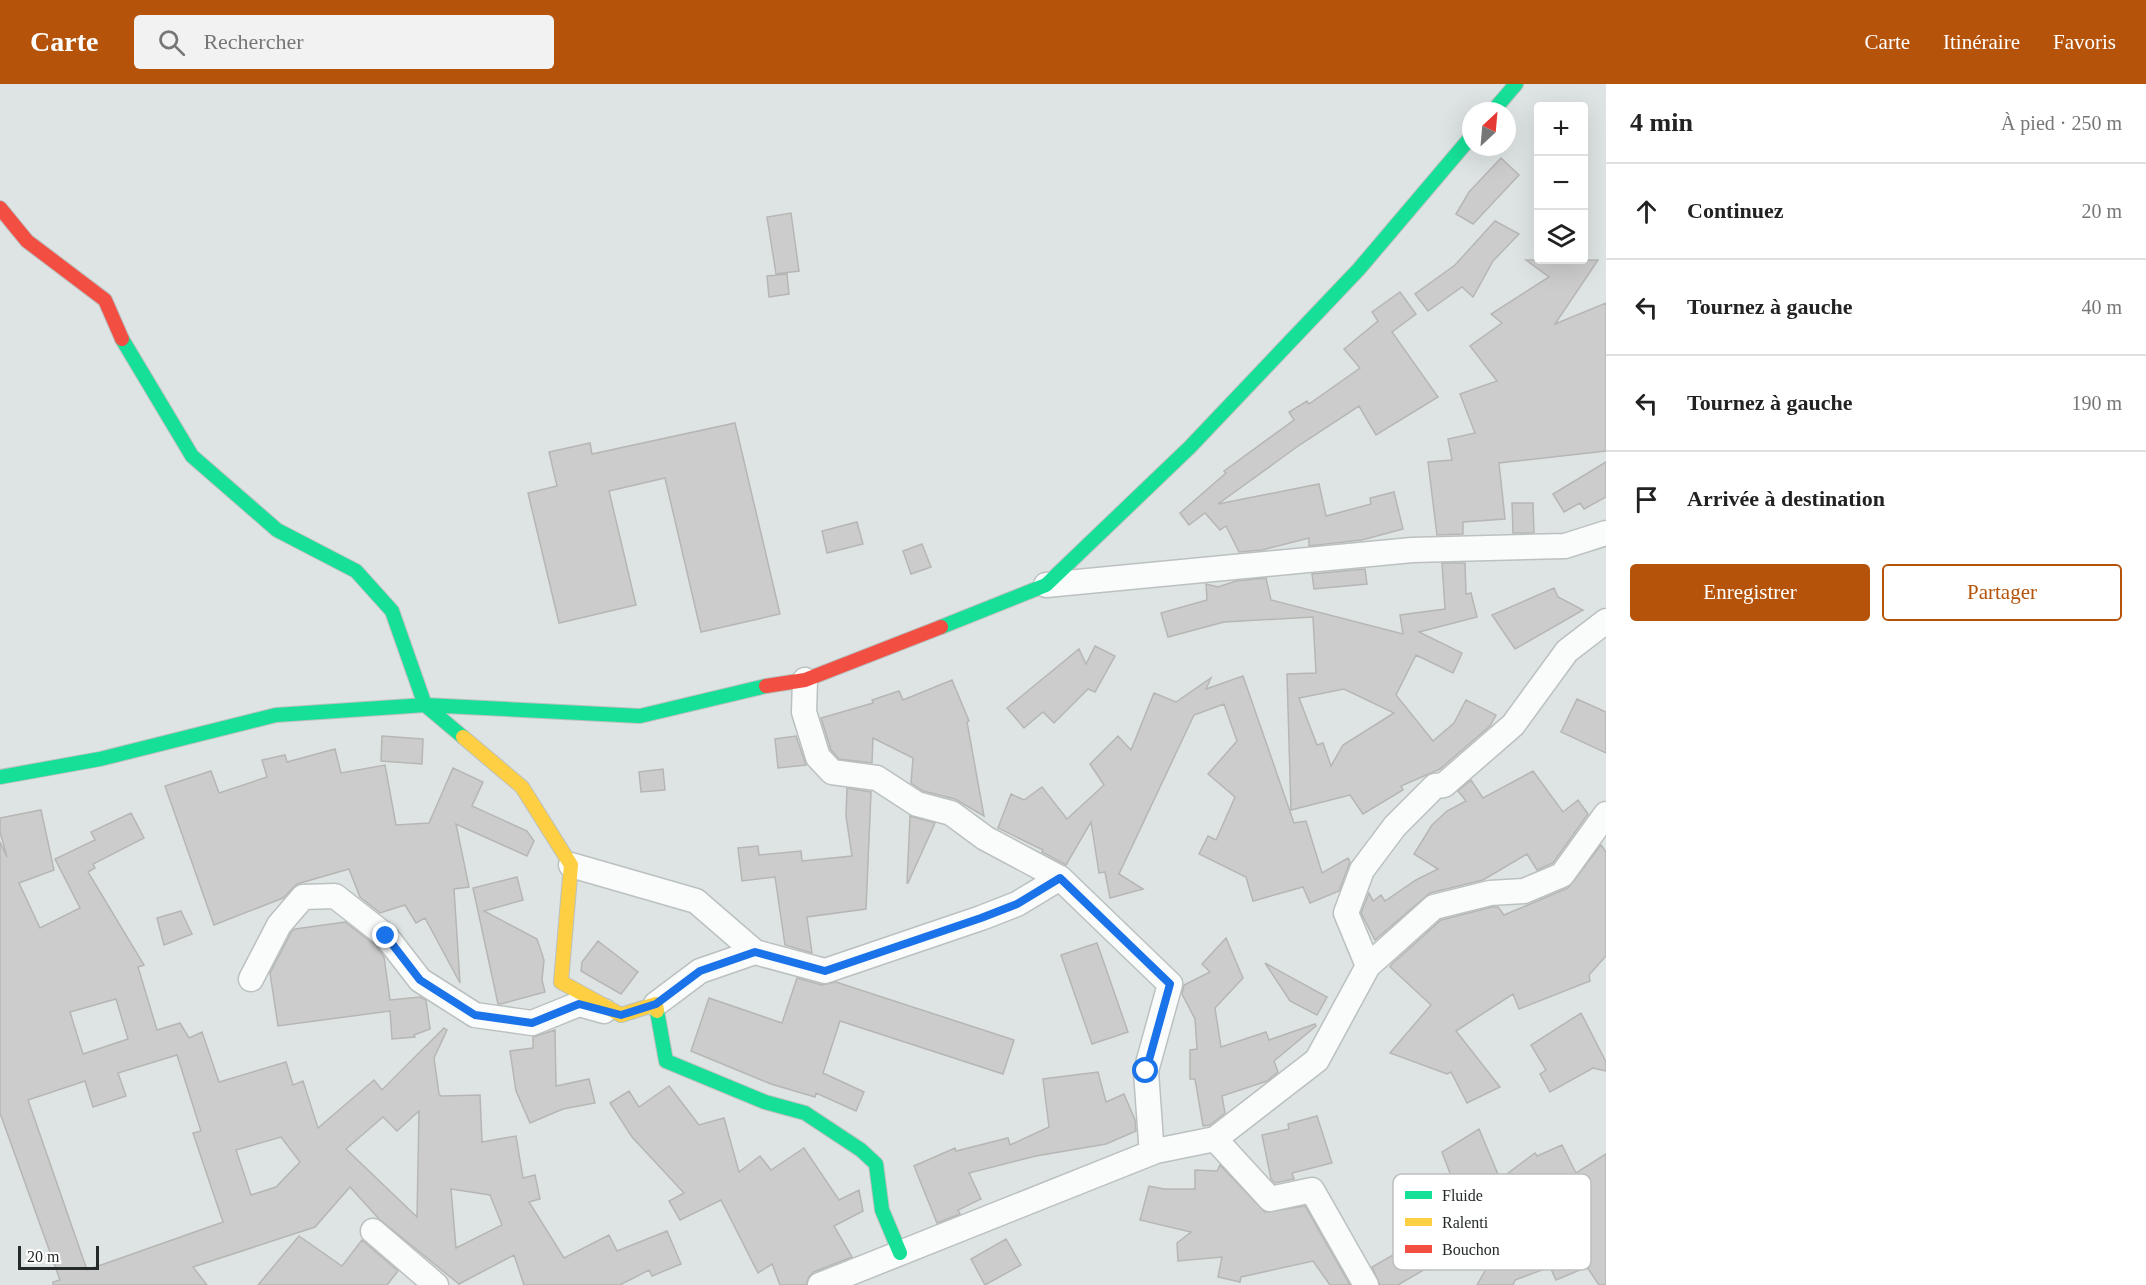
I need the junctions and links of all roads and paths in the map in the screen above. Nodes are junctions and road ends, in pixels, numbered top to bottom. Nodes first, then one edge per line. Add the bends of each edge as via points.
1 (1516, 84) edge
2 (1501, 102) edge
3 (1462, 148) edge
4 (0, 208) edge
5 (1606, 533) edge
6 (1046, 585) junction
7 (1606, 621) edge
8 (805, 680) junction
9 (425, 705) junction
10 (0, 777) edge
11 (1606, 814) edge
12 (571, 865) junction
13 (1060, 878) junction
14 (755, 952) junction
15 (1368, 966) junction
16 (251, 979) dead end
17 (656, 1004) junction
18 (621, 1015) junction
19 (1215, 1139) junction
20 (1156, 1151) junction
21 (373, 1231) dead end
22 (900, 1253) junction
23 (436, 1285) edge
24 (820, 1285) edge
25 (1365, 1285) edge

1 - 2 main road
3 - 6 main road via 1359,269 1230,405
4 - 9 main road via 27,241 105,300 126,348 192,456 277,530 356,571 392,611
5 - 6 street via 1564,546 1412,550
6 - 8 main road
7 - 15 street via 1567,651 1513,725 1444,785 1435,786 1395,826 1362,870 1346,913
8 - 9 main road via 640,716
8 - 13 street via 804,712 818,757 832,772 877,777 917,804 951,813 985,838
9 - 10 main road via 276,715 100,759
9 - 12 main road via 522,787
11 - 15 street via 1562,875 1524,891 1490,893 1434,907
12 - 14 street via 696,901
12 - 18 main road via 561,982
13 - 14 street via 1017,904 825,971
13 - 20 street via 1170,984 1146,1071 1151,1142
14 - 17 street via 700,971
15 - 19 street via 1317,1060
16 - 18 street via 279,925 303,897 335,896 386,936 420,980 475,1015 532,1023 579,1004
17 - 18 main road
17 - 22 main road via 666,1061 765,1102 804,1113 876,1164 876,1184 889,1232
19 - 20 street
19 - 25 street via 1270,1198 1312,1190
20 - 22 street
21 - 23 street
22 - 24 street

